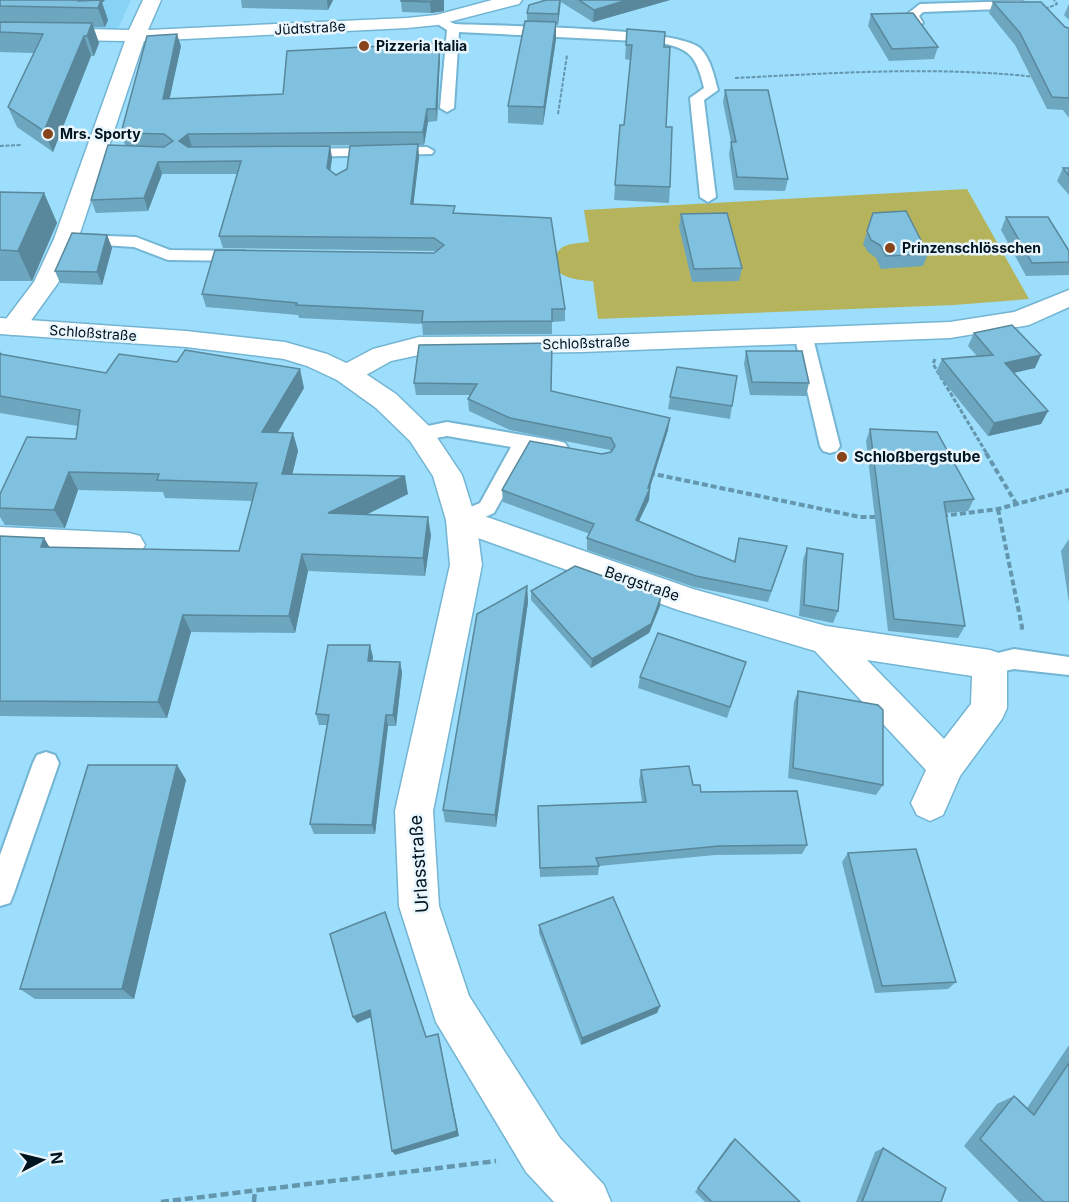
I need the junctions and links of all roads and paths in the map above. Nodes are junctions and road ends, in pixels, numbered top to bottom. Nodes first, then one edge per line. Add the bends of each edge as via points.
1 (152, 0) edge
2 (513, 0) edge
3 (483, 4) edge
4 (1050, 4) edge
5 (917, 23) edge
6 (445, 24) junction
7 (0, 33) edge
8 (571, 34) junction
9 (136, 36) junction
10 (1038, 77) edge
11 (709, 79) junction
12 (447, 108) dead end
13 (558, 114) dead end
14 (22, 145) edge
15 (0, 146) edge
16 (343, 152) junction
17 (427, 152) dead end
18 (285, 153) edge
19 (340, 172) edge
20 (708, 197) dead end
21 (66, 239) junction
22 (258, 256) edge
23 (1069, 298) edge
24 (7, 327) edge
25 (950, 330) junction
26 (803, 334) junction
27 (347, 374) junction
28 (420, 434) junction
29 (524, 441) junction
30 (830, 446) dead end
31 (580, 452) edge
32 (644, 472) edge
33 (1069, 490) edge
34 (1017, 505) junction
35 (998, 509) junction
36 (942, 516) edge
37 (884, 518) edge
38 (461, 520) junction
39 (0, 539) edge
40 (129, 545) dead end
41 (826, 640) junction
42 (1002, 661) junction
43 (1067, 666) dead end
44 (46, 763) dead end
45 (946, 766) junction
46 (930, 802) dead end
47 (0, 893) edge
48 (543, 1155) junction
49 (255, 1190) junction
50 (160, 1202) edge
51 (254, 1202) edge
52 (587, 1202) edge

1 - 9 street
2 - 3 street, Jüdtstraße
3 - 6 street, Jüdtstraße
4 - 5 lane via 920,9 912,15
6 - 8 lane
6 - 9 street, Jüdtstraße
6 - 12 lane
7 - 9 street, Jüdtstraße
8 - 11 lane via 685,43 699,52
8 - 13 path
9 - 21 street via 103,150
10 - 11 path via 937,70
11 - 20 lane via 711,90 697,98
14 - 15 path
16 - 17 lane
16 - 18 lane
16 - 19 lane
21 - 22 lane via 135,242 168,255
21 - 24 street via 46,283
23 - 25 street, Schloßstraße via 1020,319
24 - 27 street, Schloßstraße via 186,339 285,351
25 - 26 street, Schloßstraße
25 - 34 path via 933,364
26 - 27 street, Schloßstraße via 581,344 419,346 382,355
26 - 30 lane
27 - 28 street, Urlasstraße via 386,401
28 - 29 lane via 447,429
28 - 38 street, Urlasstraße via 447,475
29 - 31 lane
29 - 38 lane via 487,508
32 - 37 path via 860,517
33 - 34 path
34 - 35 path
35 - 36 path
35 - 42 path via 1022,627
38 - 41 street, Bergstraße via 690,601
38 - 48 street, Urlasstraße via 466,565 414,811 419,906 451,1007
39 - 40 street
41 - 42 street, Bergstraße
41 - 45 street
42 - 43 lane
42 - 45 street via 989,708
44 - 47 lane
45 - 46 street
48 - 49 path
48 - 52 street, Urlasstraße
49 - 50 path
49 - 51 path

